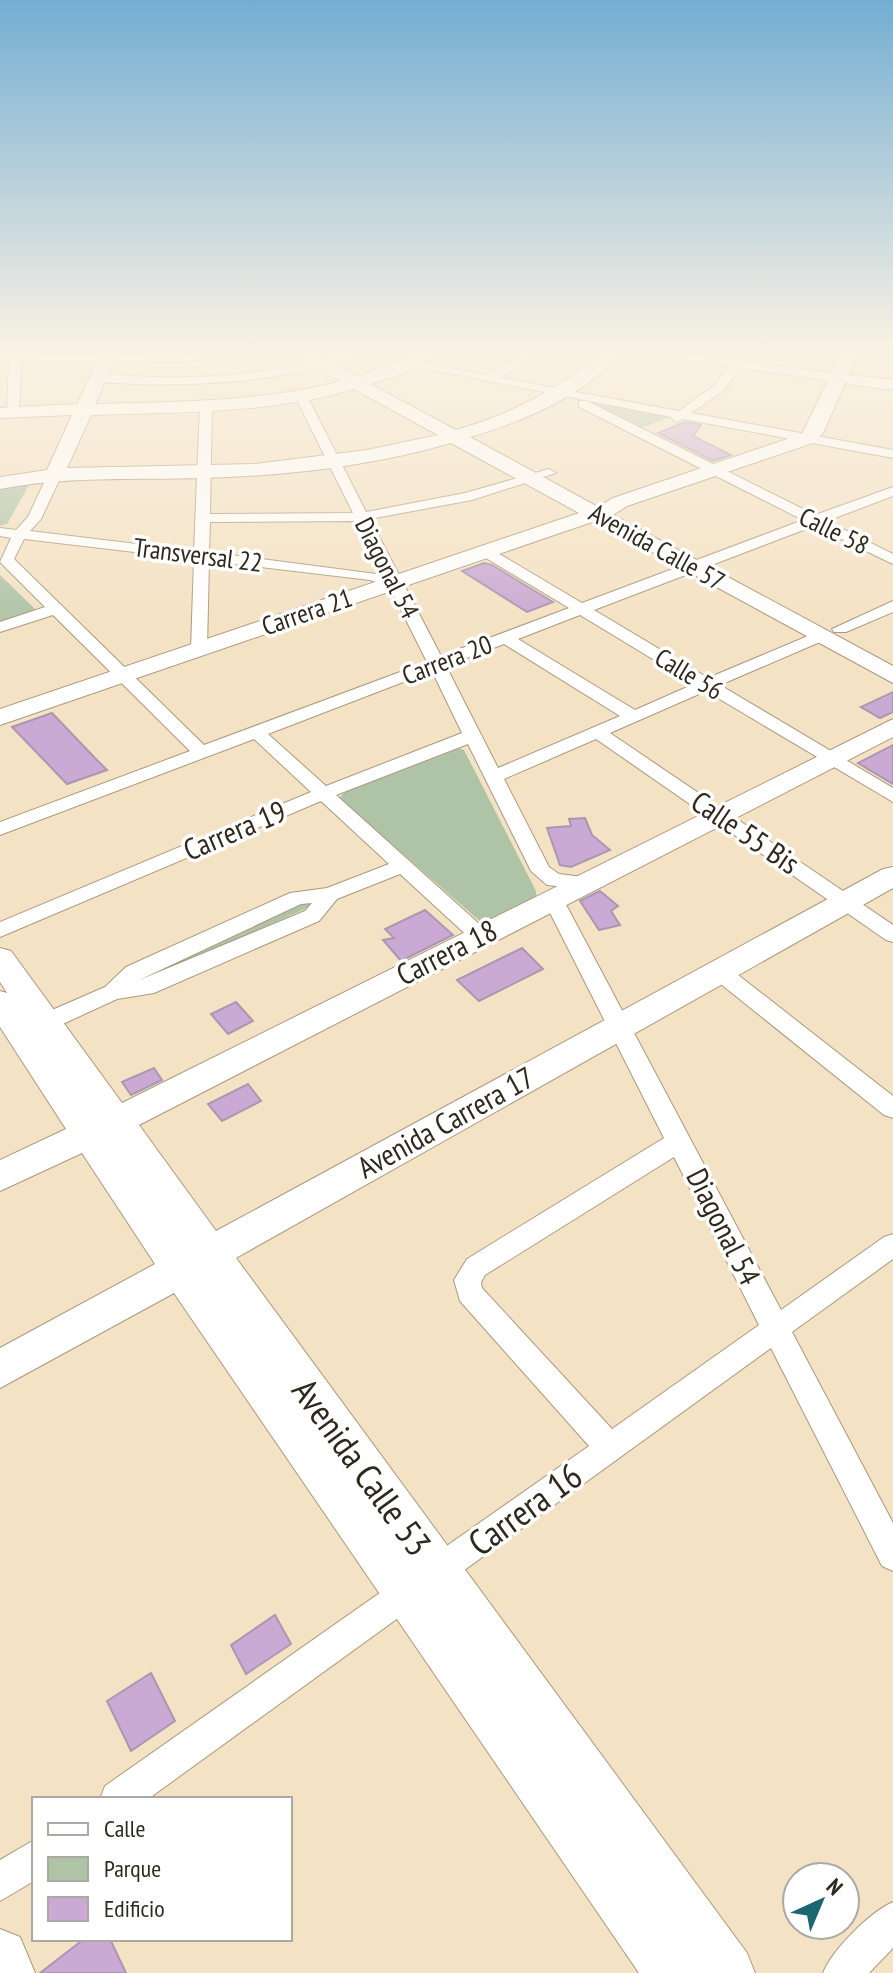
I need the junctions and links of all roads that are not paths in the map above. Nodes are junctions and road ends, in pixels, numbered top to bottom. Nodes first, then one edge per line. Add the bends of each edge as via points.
1 (67, 441) edge
2 (205, 441) edge
3 (325, 441) edge
4 (423, 441) edge
5 (476, 441) edge
6 (655, 441) edge
7 (813, 441) edge
8 (822, 441) edge
9 (893, 454) edge
10 (335, 460) junction
11 (205, 472) junction
12 (717, 473) junction
13 (47, 475) junction
14 (540, 476) junction
15 (0, 483) edge
16 (893, 491) edge
17 (605, 511) junction
18 (360, 517) junction
19 (203, 518) junction
20 (814, 521) junction
21 (0, 532) edge
22 (20, 534) junction
23 (486, 552) junction
24 (202, 556) junction
25 (893, 560) edge
26 (702, 563) junction
27 (395, 583) junction
28 (893, 606) edge
29 (55, 609) junction
30 (581, 609) junction
31 (0, 627) edge
32 (830, 633) junction
33 (505, 638) junction
34 (199, 649) junction
35 (893, 658) edge
36 (436, 665) junction
37 (123, 675) junction
38 (893, 676) edge
39 (706, 684) junction
40 (633, 716) junction
41 (0, 717) edge
42 (893, 727) edge
43 (596, 731) junction
44 (256, 732) junction
45 (471, 736) junction
46 (202, 753) junction
47 (830, 758) junction
48 (492, 777) junction
49 (322, 794) junction
50 (893, 796) edge
51 (718, 815) junction
52 (0, 829) edge
53 (403, 866) junction
54 (893, 876) edge
55 (584, 883) junction
56 (553, 899) junction
57 (846, 902) junction
58 (0, 930) edge
59 (893, 935) edge
60 (480, 936) junction
61 (0, 959) edge
62 (720, 972) junction
63 (0, 1002) edge
64 (44, 1023) junction
65 (620, 1027) junction
66 (893, 1109) edge
67 (101, 1128) junction
68 (679, 1141) junction
69 (0, 1176) edge
70 (893, 1245) edge
71 (194, 1262) junction
72 (776, 1329) junction
73 (0, 1369) edge
74 (610, 1448) junction
75 (893, 1555) edge
76 (422, 1582) junction
77 (121, 1797) edge
78 (32, 1859) edge
79 (0, 1883) edge
80 (893, 1921) edge
81 (0, 1957) edge
82 (7, 1973) edge
83 (672, 1973) edge
84 (727, 1973) edge
85 (842, 1973) edge

1 - 13 main road
2 - 11 street
3 - 10 street, Diagonal 54
4 - 10 main road
5 - 14 main road, Avenida Calle 57
6 - 12 street, Calle 58
7 - 12 main road, Carrera 21
8 - 9 street
10 - 11 main road
10 - 18 street, Diagonal 54
11 - 13 main road
11 - 19 street
12 - 17 main road, Carrera 21 via 635,506
12 - 20 street, Calle 58
13 - 15 main road
13 - 22 street via 34,519
14 - 17 main road, Avenida Calle 57
14 - 18 street
16 - 20 street, Carrera 20
17 - 23 main road, Carrera 21
17 - 26 main road, Avenida Calle 57
18 - 19 street
18 - 27 street, Diagonal 54
19 - 24 street
20 - 25 street, Calle 58
20 - 26 street, Carrera 20
21 - 22 street, Transversal 22
22 - 24 street, Transversal 22
22 - 29 street via 6,560
23 - 27 main road, Carrera 21
23 - 30 street, Calle 56
24 - 27 street, Transversal 22
24 - 34 street
26 - 30 street, Carrera 20
26 - 32 main road, Avenida Calle 57
27 - 34 main road, Carrera 21
27 - 36 street, Diagonal 54
28 - 32 street
29 - 31 street
29 - 37 street
30 - 33 street, Carrera 20
30 - 39 street, Calle 56
32 - 35 main road, Avenida Calle 57
32 - 38 main road, Avenida Calle 57
32 - 39 street
33 - 36 street, Carrera 20
33 - 40 street
34 - 37 main road, Carrera 21
36 - 44 street, Carrera 20
36 - 45 street, Diagonal 54
37 - 41 main road, Carrera 21
37 - 46 street
39 - 40 street
39 - 47 street, Calle 56
40 - 43 street
42 - 47 main road, Carrera 18
43 - 48 street
43 - 51 street, Calle 55 Bis
44 - 46 street, Carrera 20
44 - 49 street
45 - 48 street, Diagonal 54
45 - 49 street, Carrera 19
46 - 52 street, Carrera 20
47 - 50 street, Calle 56
47 - 51 main road, Carrera 18
48 - 55 street, Diagonal 54 via 541,871 554,880
49 - 53 street
49 - 58 street, Carrera 19
51 - 55 main road, Carrera 18
51 - 57 street, Calle 55 Bis
53 - 60 street
53 - 64 street via 330,894 312,916 146,988 113,992
54 - 57 main road, Avenida Carrera 17
55 - 56 main road, Carrera 18
56 - 60 main road, Carrera 18
56 - 65 street, Diagonal 54
57 - 59 street, Calle 55 Bis
57 - 62 main road, Avenida Carrera 17
60 - 67 main road, Carrera 18
61 - 64 main road, Avenida Calle 53
62 - 65 main road, Avenida Carrera 17
62 - 66 street
63 - 67 main road, Avenida Calle 53
64 - 67 main road, Avenida Calle 53
65 - 68 street, Diagonal 54
65 - 71 main road, Avenida Carrera 17
67 - 69 main road, Carrera 18
67 - 71 main road, Avenida Calle 53
68 - 72 street, Diagonal 54
68 - 74 street via 476,1267 467,1280 470,1293
70 - 72 street, Carrera 16
71 - 73 main road, Avenida Carrera 17
71 - 76 main road, Avenida Calle 53
72 - 74 street, Carrera 16
72 - 75 street, Diagonal 54
74 - 76 street, Carrera 16
76 - 77 street, Carrera 16
76 - 83 main road, Avenida Calle 53
76 - 84 main road, Avenida Calle 53
78 - 79 street
80 - 85 street
81 - 82 main road

